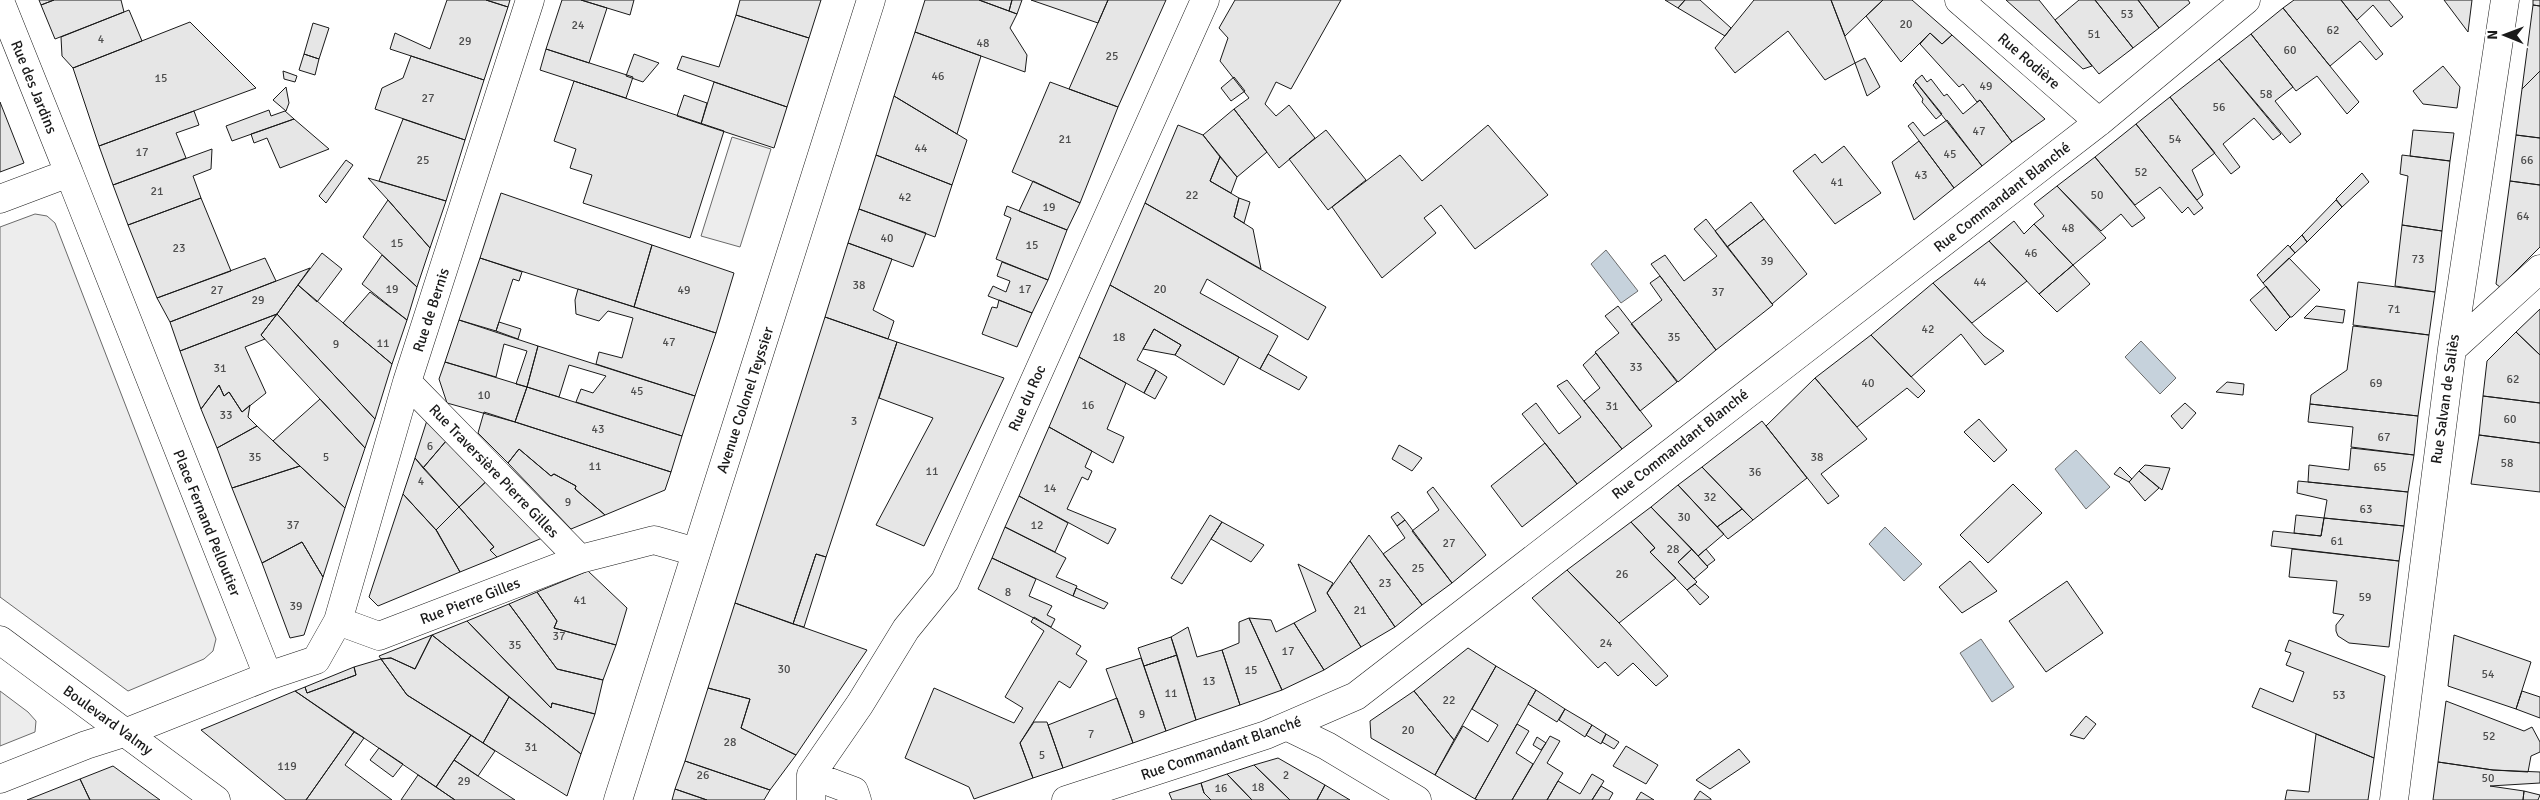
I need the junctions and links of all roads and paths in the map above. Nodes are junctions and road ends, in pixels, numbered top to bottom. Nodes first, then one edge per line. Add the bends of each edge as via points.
1 (530, 0) edge
2 (871, 0) edge
3 (1205, 0) edge
4 (1959, 0) edge
5 (2246, 0) edge
6 (2505, 0) edge
7 (0, 1) edge
8 (2099, 122) junction
9 (69, 173) junction
10 (0, 199) edge
11 (2540, 269) edge
12 (2452, 349) junction
13 (407, 382) junction
14 (696, 552) junction
15 (580, 559) junction
16 (338, 621) junction
17 (0, 640) edge
18 (268, 676) junction
19 (1288, 726) junction
20 (127, 732) junction
21 (0, 779) edge
22 (811, 787) edge
23 (216, 800) edge
24 (618, 800) edge
25 (857, 800) edge
26 (1066, 800) edge
27 (1417, 800) edge
28 (2394, 800) edge

1 - 13 street, Rue de Bernis
2 - 14 street, Avenue Colonel Teyssier
3 - 22 street, Rue du Roc via 945,580 906,628
4 - 8 street, Rue Rodière
5 - 8 street, Rue Commandant Blanché
6 - 12 street, Rue Salvan de Saliès
7 - 9 street, Rue des Jardins
8 - 19 street, Rue Commandant Blanché via 1356,696
9 - 10 street
9 - 18 street, Place Fernand Pelloutier
11 - 12 street
12 - 28 street, Rue Salvan de Saliès
13 - 15 street, Rue Traversière Pierre Gilles
13 - 16 street, Rue de Bernis
14 - 15 street, Rue Pierre Gilles via 654,540
14 - 24 street, Avenue Colonel Teyssier
15 - 16 street, Rue Pierre Gilles via 379,636
16 - 18 street via 316,660
17 - 20 street, Boulevard Valmy
18 - 20 street
19 - 26 street, Rue Commandant Blanché
19 - 27 street
20 - 21 street
20 - 23 street, Boulevard Valmy
22 - 25 street, Rue du Roc via 854,791

